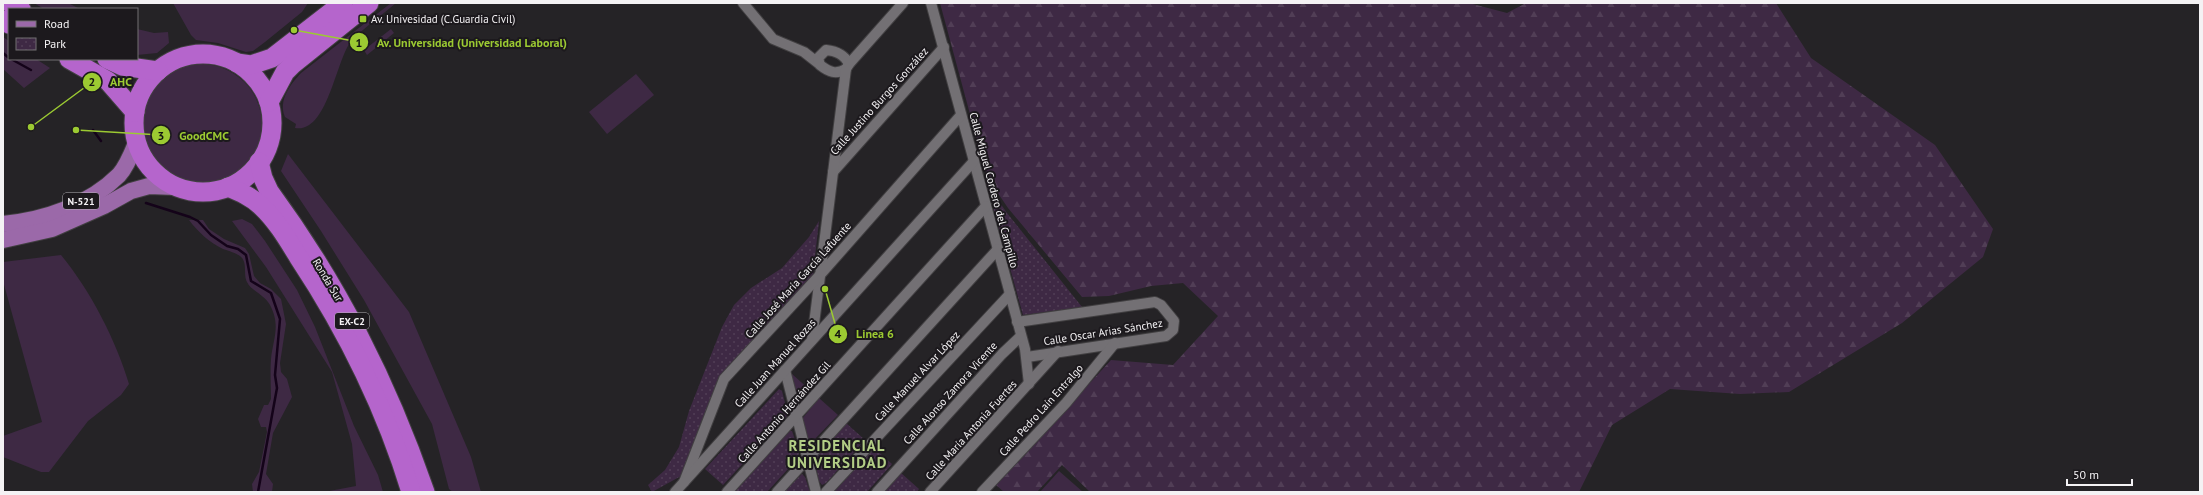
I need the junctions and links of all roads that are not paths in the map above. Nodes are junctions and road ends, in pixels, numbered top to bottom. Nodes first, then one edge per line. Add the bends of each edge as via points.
1 (10, 3) edge
2 (343, 3) edge
3 (368, 3) edge
4 (743, 3) edge
5 (902, 3) edge
6 (931, 3) edge
7 (19, 8) edge
8 (944, 46) junction
9 (804, 52) junction
10 (824, 52) junction
11 (71, 60) edge
12 (110, 60) edge
13 (237, 63) junction
14 (818, 63) junction
15 (844, 66) junction
16 (158, 71) junction
17 (269, 102) junction
18 (135, 112) junction
19 (961, 115) junction
20 (136, 143) junction
21 (974, 161) junction
22 (259, 162) junction
23 (833, 172) junction
24 (978, 176) junction
25 (956, 181) junction
26 (175, 187) junction
27 (228, 187) junction
28 (986, 206) junction
29 (3, 224) edge
30 (3, 240) edge
31 (824, 245) junction
32 (998, 249) junction
33 (842, 250) junction
34 (986, 261) junction
35 (1002, 262) junction
36 (820, 275) junction
37 (1010, 294) junction
38 (815, 310) junction
39 (831, 320) junction
40 (1018, 322) junction
41 (1021, 336) junction
42 (812, 340) junction
43 (1116, 343) junction
44 (1009, 346) junction
45 (1058, 351) junction
46 (1026, 353) junction
47 (785, 370) junction
48 (1029, 384) junction
49 (797, 415) junction
50 (699, 443) junction
51 (712, 450) junction
52 (807, 459) junction
53 (677, 489) edge
54 (411, 492) edge
55 (425, 492) edge
56 (728, 492) edge
57 (777, 492) edge
58 (816, 492) edge
59 (826, 492) edge
60 (877, 492) edge
61 (930, 492) edge
62 (982, 492) edge

1 - 7 highway
2 - 13 highway, N-521 via 272,58 250,65
3 - 17 highway via 285,72
4 - 9 street via 773,39
5 - 15 street
6 - 8 street, Calle Miguel Cordero del Campillo
8 - 19 street, Calle Miguel Cordero del Campillo
8 - 23 street, Calle Justino Burgos González
9 - 10 street
9 - 14 street
10 - 14 street via 818,58
10 - 15 street via 834,51
11 - 18 highway via 108,81
12 - 16 highway via 122,66
13 - 16 highway, N-521 via 214,55 202,54 170,63
13 - 17 highway, N-521 via 260,83
14 - 15 street via 826,69
15 - 23 street
16 - 18 highway, N-521 via 143,90
17 - 22 highway, N-521 via 272,131 266,152
18 - 20 highway, N-521
19 - 21 street, Calle Miguel Cordero del Campillo
19 - 33 street, Calle José María García Lafuente
20 - 26 highway, N-521 via 140,155 148,165 160,178
20 - 29 main road, N-521 via 120,174 97,192 58,213 21,223
21 - 24 street, Calle Miguel Cordero del Campillo
21 - 25 street, Calle Juan Manuel Rozas
22 - 27 highway, N-521 via 254,170
22 - 55 highway, Ronda Sur / EX-C2 via 262,178 269,191 328,277 364,342 388,393
23 - 31 street
24 - 25 street
24 - 28 street, Calle Miguel Cordero del Campillo
25 - 39 street, Calle Juan Manuel Rozas
26 - 27 highway, N-521 via 196,192 217,191
26 - 30 main road, N-521 via 149,186 131,191 52,229
27 - 54 highway, Ronda Sur / EX-C2 via 255,202 272,218 312,277 340,325 372,391 402,463
28 - 32 street, Calle Miguel Cordero del Campillo
28 - 49 street, Calle Antonio Hernández Gil
31 - 33 street via 832,250
31 - 36 street
32 - 34 street
32 - 35 street, Calle Miguel Cordero del Campillo
33 - 36 street, Calle José María García Lafuente
34 - 35 street
34 - 52 street
35 - 37 street, Calle Miguel Cordero del Campillo
36 - 38 street
36 - 50 street, Calle José María García Lafuente via 724,379
37 - 40 street, Calle Miguel Cordero del Campillo
37 - 59 street, Calle Manuel Alvar López
38 - 39 street via 822,318
38 - 42 street
39 - 42 street, Calle Juan Manuel Rozas
40 - 41 street, Calle Miguel Cordero del Campillo
40 - 43 street, Calle Oscar Arias Sánchez via 1155,302 1161,305 1174,321 1173,330 1166,336
41 - 44 street, Calle Alonso Zamora Vicente
41 - 46 street, Calle Miguel Cordero del Campillo
42 - 47 street, Calle Juan Manuel Rozas
43 - 45 street, Calle Oscar Arias Sánchez
43 - 62 street, Calle Pedro Laín Entralgo via 1066,403
44 - 46 street, Calle Alonso Zamora Vicente
44 - 60 street, Calle Alonso Zamora Vicente
45 - 46 street, Calle Oscar Arias Sánchez
45 - 48 street, Calle María Antonia Fuertes
46 - 48 street, Calle Miguel Cordero del Campillo
47 - 49 street
47 - 51 street, Calle Juan Manuel Rozas
48 - 61 street, Calle María Antonia Fuertes
49 - 52 street
49 - 56 street, Calle Antonio Hernández Gil
50 - 51 street via 703,449
50 - 53 street, Calle José María García Lafuente
51 - 53 street, Calle Juan Manuel Rozas
52 - 57 street
52 - 58 street

